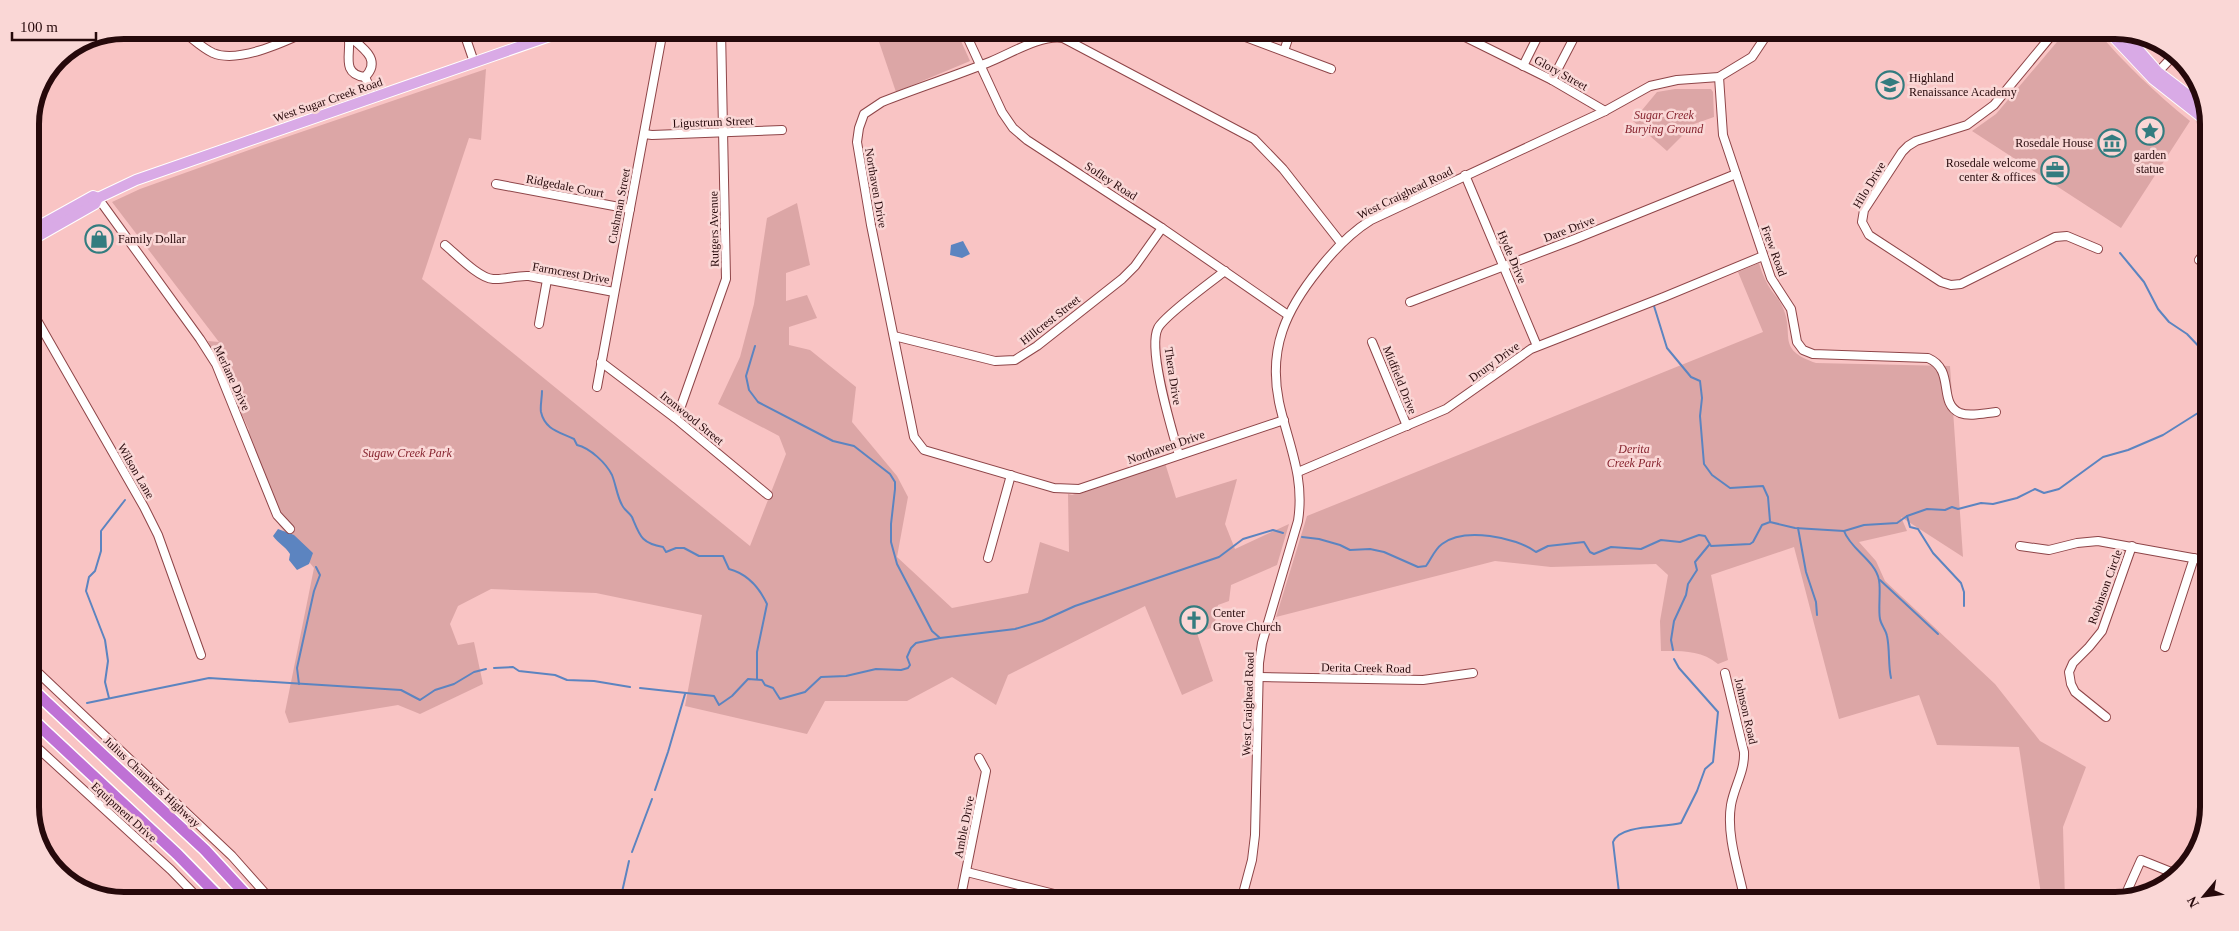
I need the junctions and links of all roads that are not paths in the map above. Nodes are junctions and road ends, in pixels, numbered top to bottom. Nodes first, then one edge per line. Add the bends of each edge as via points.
1 (194, 39) edge
2 (286, 39) edge
3 (349, 39) edge
4 (354, 39) edge
5 (466, 39) edge
6 (541, 39) edge
7 (662, 39) edge
8 (721, 39) edge
9 (968, 39) edge
10 (1046, 39) edge
11 (1065, 39) edge
12 (1254, 39) edge
13 (1288, 39) edge
14 (1470, 39) edge
15 (1536, 39) edge
16 (1573, 39) edge
17 (1764, 39) edge
18 (2049, 39) edge
19 (2115, 39) edge
20 (2130, 40) edge
21 (1284, 51) junction
22 (2170, 59) edge
23 (474, 62) junction
24 (980, 66) junction
25 (1523, 66) junction
26 (1331, 69) dead end
27 (2158, 72) junction
28 (365, 76) junction
29 (1719, 77) junction
30 (1552, 80) junction
31 (374, 97) junction
32 (2198, 102) edge
33 (1605, 110) junction
34 (2200, 117) edge
35 (782, 130) dead end
36 (724, 132) junction
37 (644, 134) junction
38 (1736, 174) junction
39 (1465, 175) junction
40 (496, 184) dead end
41 (98, 198) junction
42 (630, 209) junction
43 (39, 226) edge
44 (1162, 228) junction
45 (39, 236) edge
46 (1341, 243) junction
47 (444, 245) dead end
48 (2098, 249) dead end
49 (1763, 256) junction
50 (1504, 266) junction
51 (1225, 271) junction
52 (547, 280) junction
53 (614, 292) junction
54 (1410, 302) dead end
55 (1288, 315) junction
56 (39, 324) edge
57 (539, 324) dead end
58 (894, 336) junction
59 (1372, 342) dead end
60 (1537, 346) junction
61 (602, 362) junction
62 (597, 387) dead end
63 (1996, 412) dead end
64 (675, 418) junction
65 (1284, 420) junction
66 (1406, 426) junction
67 (1179, 455) junction
68 (1298, 472) junction
69 (1010, 475) junction
70 (768, 495) dead end
71 (290, 529) dead end
72 (2020, 546) dead end
73 (2132, 546) junction
74 (988, 558) dead end
75 (2194, 558) junction
76 (2200, 559) edge
77 (2165, 647) dead end
78 (201, 655) dead end
79 (1473, 673) dead end
80 (1725, 673) dead end
81 (39, 674) edge
82 (1259, 677) junction
83 (39, 695) edge
84 (2106, 717) dead end
85 (39, 725) edge
86 (39, 749) edge
87 (979, 758) dead end
88 (967, 872) junction
89 (2170, 872) edge
90 (192, 892) edge
91 (214, 892) edge
92 (244, 892) edge
93 (264, 892) edge
94 (962, 892) edge
95 (1046, 892) edge
96 (1243, 892) edge
97 (1744, 892) edge
98 (2127, 892) edge

1 - 2 street via 213,52 229,56 242,55
3 - 28 street via 348,63 352,71
4 - 28 street via 373,61
5 - 23 street
6 - 23 main road, West Sugar Creek Road
7 - 37 street, Cushman Street
8 - 36 street, Rutgers Avenue
9 - 24 street, Sofley Road
10 - 24 street, Northaven Drive
11 - 46 street, Northaven Drive via 1254,139
12 - 21 street
13 - 21 street
14 - 25 street, Glory Street
15 - 25 street
16 - 30 street
17 - 29 street, West Craighead Road via 1752,57
18 - 48 street, Hilo Drive via 1983,116 1957,130 1916,142 1902,152 1864,210 1862,222 1869,235 1941,282 1951,285 1961,284 2055,237 2067,236
19 - 34 main road via 2153,79
20 - 27 main road
21 - 26 street
22 - 27 street
23 - 31 main road, West Sugar Creek Road
24 - 44 street, Sofley Road via 1013,128
24 - 58 street, Northaven Drive via 875,105 864,114 858,128 860,164
25 - 30 street, Glory Street
27 - 32 main road
28 - 31 street
29 - 33 street, West Craighead Road via 1650,86
29 - 38 street, Frew Road via 1723,135
30 - 33 street, Glory Street
31 - 41 main road, West Sugar Creek Road via 136,180
33 - 39 street, West Craighead Road
35 - 36 street, Ligustrum Street
36 - 37 street, Ligustrum Street
36 - 64 street, Rutgers Avenue via 726,279
37 - 42 street, Cushman Street
38 - 49 street, Frew Road
38 - 50 street, Dare Drive
39 - 46 street, West Craighead Road via 1386,212
39 - 50 street, Hyde Drive
40 - 42 street, Ridgedale Court
41 - 43 main road, West Sugar Creek Road via 93,196
41 - 45 main road, West Sugar Creek Road via 95,204
41 - 71 street, Merlane Drive via 206,347 225,383 277,515
42 - 53 street, Cushman Street
44 - 51 street, Sofley Road
44 - 58 street, Hillcrest Street via 1122,279 1015,360 996,361
46 - 55 street, West Craighead Road via 1312,278
47 - 52 street, Farmcrest Drive via 486,277 500,279 520,275
49 - 60 street, Drury Drive
49 - 63 street, Frew Road via 1771,278 1791,309 1794,333 1803,350 1813,354 1928,358 1944,374 1953,408 1966,414
50 - 54 street, Dare Drive
50 - 60 street, Hyde Drive
51 - 55 street, Sofley Road
51 - 67 street, Thera Drive via 1167,318 1157,330 1162,389
52 - 53 street, Farmcrest Drive
52 - 57 street
53 - 61 street, Cushman Street
55 - 65 street, West Craighead Road via 1275,364
56 - 78 street, Wilson Lane via 148,513
58 - 69 street, Northaven Drive via 914,437 919,447
59 - 66 street, Midfield Drive
60 - 66 street, Drury Drive via 1454,405
61 - 62 street, Cushman Street
61 - 64 street, Ironwood Street
64 - 70 street, Ironwood Street
65 - 67 street, Northaven Drive
65 - 68 street, West Craighead Road
66 - 68 street, Drury Drive
67 - 69 street, Northaven Drive via 1079,489 1059,489
68 - 82 street, West Craighead Road via 1301,496 1298,521 1266,625
69 - 74 street
72 - 73 street via 2057,550 2088,541
73 - 75 street, Robinson Circle
73 - 84 street, Robinson Circle via 2102,631 2073,663 2069,672 2075,692
75 - 76 street, Robinson Circle
75 - 77 street
79 - 82 street, Derita Creek Road via 1423,680
80 - 97 street, Johnson Road via 1744,752 1730,814
81 - 93 street via 232,856
82 - 96 street, West Craighead Road via 1255,835
83 - 92 highway, Julius Chambers Highway via 205,850
85 - 91 highway
86 - 90 street, Equipment Drive
87 - 88 street, Amble Drive via 986,771
88 - 94 street, Amble Drive
88 - 95 street
89 - 98 street via 2141,860

